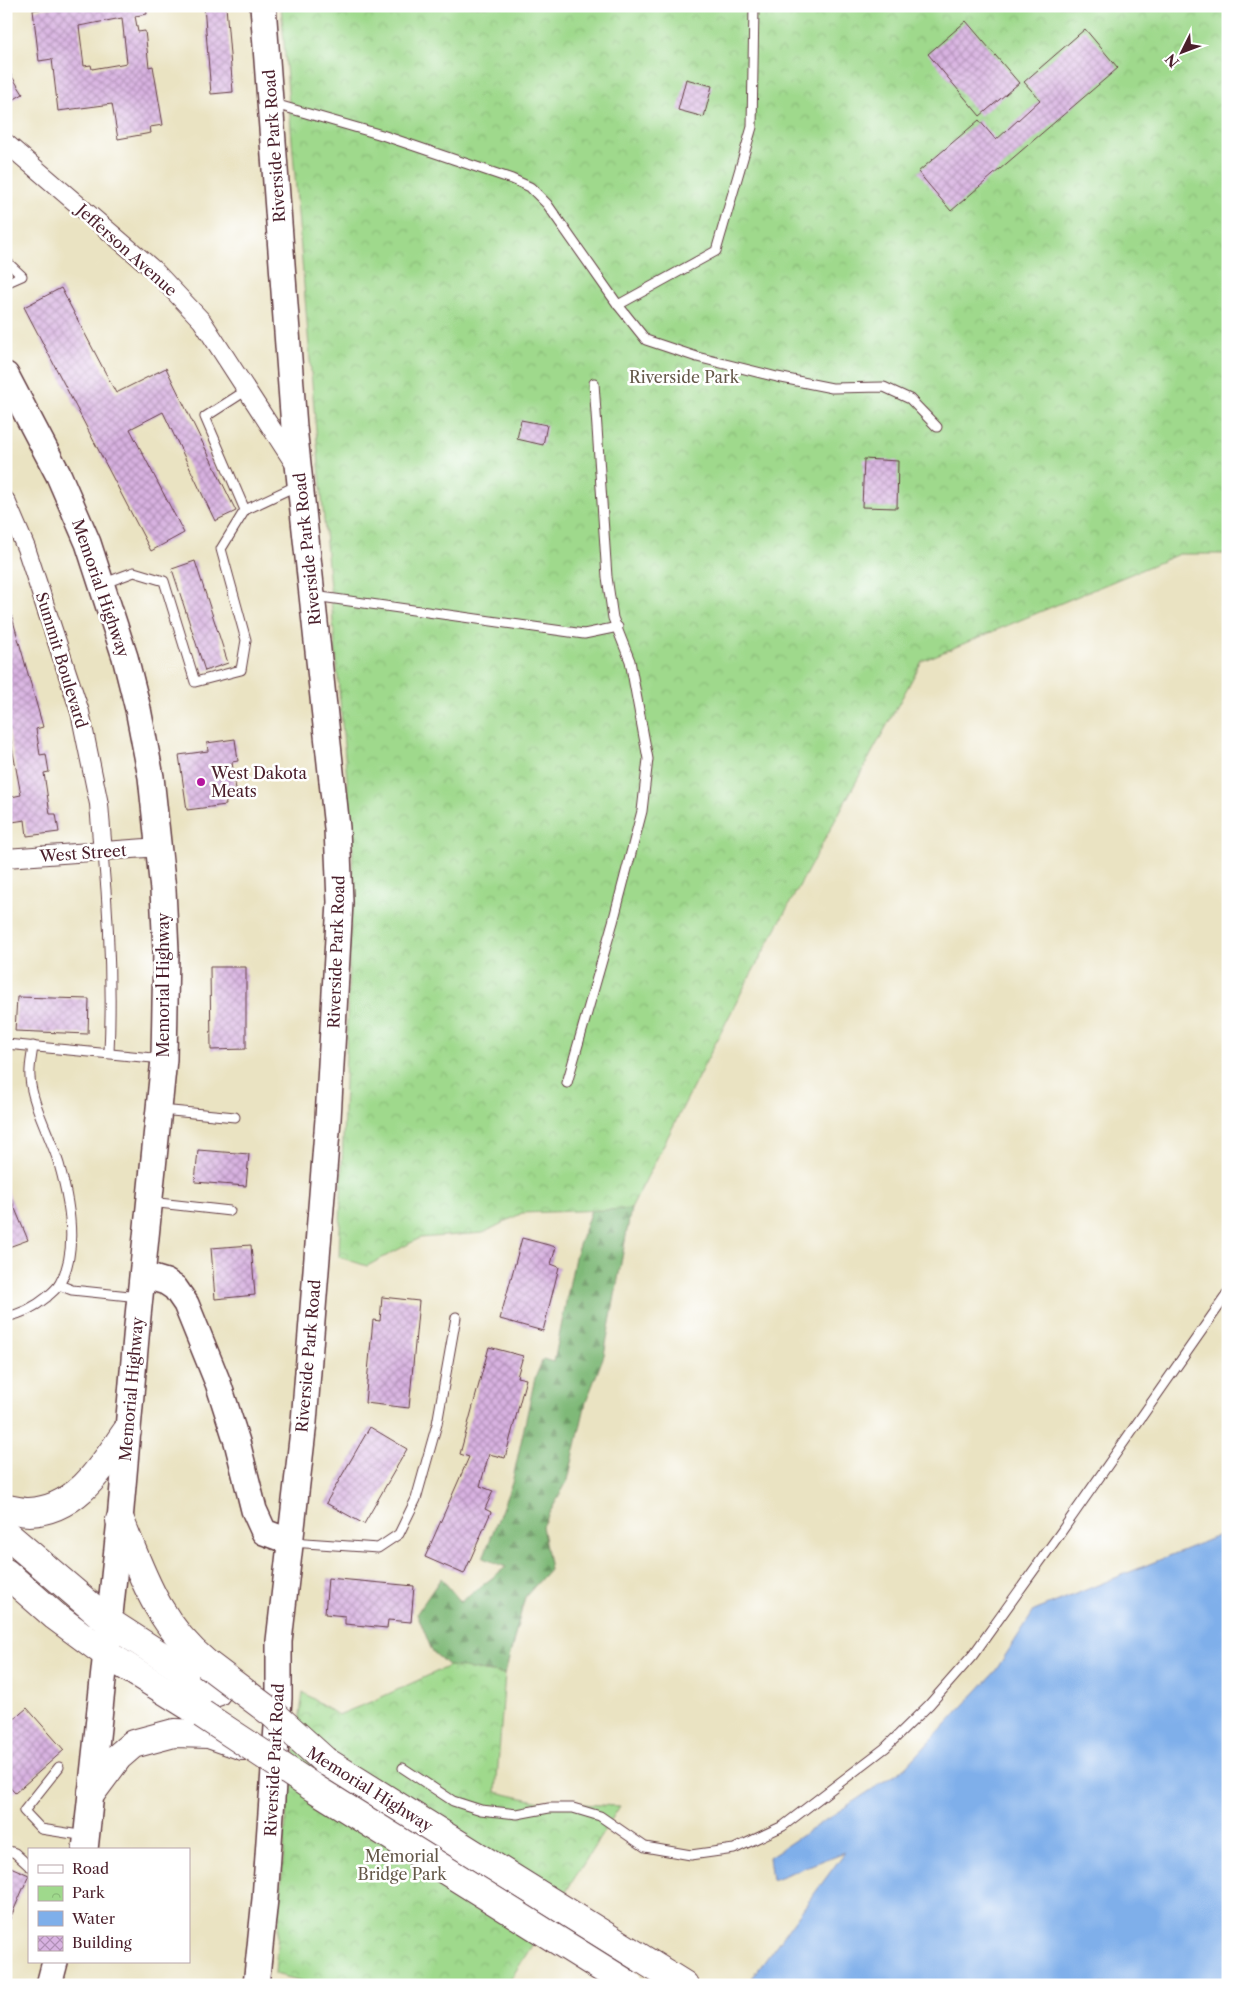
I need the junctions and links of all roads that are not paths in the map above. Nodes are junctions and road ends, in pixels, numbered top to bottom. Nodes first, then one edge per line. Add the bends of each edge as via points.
1 (263, 6) edge
2 (754, 6) edge
3 (271, 103) junction
4 (6, 144) edge
5 (6, 261) edge
6 (6, 283) edge
7 (618, 305) junction
8 (6, 374) edge
9 (594, 382) dead end
10 (247, 390) junction
11 (938, 427) dead end
12 (299, 477) junction
13 (6, 501) edge
14 (245, 510) junction
15 (102, 584) junction
16 (312, 595) junction
17 (618, 627) junction
18 (160, 847) junction
19 (103, 853) junction
20 (6, 858) edge
21 (6, 1044) edge
22 (33, 1046) junction
23 (109, 1053) junction
24 (164, 1059) junction
25 (567, 1083) dead end
26 (159, 1110) junction
27 (235, 1117) dead end
28 (150, 1202) junction
29 (230, 1210) dead end
30 (59, 1285) junction
31 (141, 1286) junction
32 (1228, 1293) edge
33 (6, 1317) edge
34 (456, 1318) dead end
35 (127, 1431) junction
36 (6, 1509) edge
37 (120, 1520) junction
38 (6, 1534) edge
39 (291, 1542) junction
40 (6, 1573) edge
41 (109, 1622) junction
42 (105, 1653) junction
43 (256, 1750) junction
44 (326, 1762) junction
45 (59, 1767) dead end
46 (403, 1768) dead end
47 (92, 1792) junction
48 (86, 1843) edge
49 (6, 1850) edge
50 (28, 1865) edge
51 (54, 1964) edge
52 (49, 1985) edge
53 (256, 1985) edge
54 (629, 1985) edge
55 (684, 1985) edge

1 - 3 main road, Riverside Park Road
2 - 7 lane via 752,127 716,251
3 - 7 lane via 382,135 530,187 548,204
3 - 12 main road, Riverside Park Road
4 - 10 street, Jefferson Avenue via 154,270 202,321
5 - 6 lane via 22,276
7 - 11 lane via 646,340 776,377 832,388 884,387 910,399
8 - 15 main road, Memorial Highway via 59,476
9 - 17 lane via 607,577 613,618
10 - 12 street, Jefferson Avenue
10 - 14 lane via 205,417
12 - 14 lane
12 - 16 main road, Riverside Park Road
13 - 19 street, Summit Boulevard via 26,548 80,712 99,804
14 - 15 lane via 222,549 246,640 241,670 195,682 164,581 134,572
15 - 18 main road, Memorial Highway via 138,708 152,777
16 - 17 lane via 584,634
16 - 39 main road, Riverside Park Road via 337,828 340,902 326,1139 304,1422
17 - 25 lane via 630,661 647,768 642,811
18 - 19 street, West Street
18 - 24 main road, Memorial Highway via 166,951
19 - 20 street, West Street
19 - 23 lane via 109,917
21 - 22 lane
22 - 23 lane
22 - 30 lane via 30,1077 69,1202 68,1268
23 - 24 lane
24 - 26 main road, Memorial Highway
26 - 27 lane
26 - 28 main road, Memorial Highway
28 - 29 lane
28 - 31 main road, Memorial Highway
30 - 31 lane via 72,1290
30 - 33 lane via 38,1304
31 - 35 main road, Memorial Highway
31 - 39 main road via 166,1282 175,1288 186,1304 218,1383 254,1510 264,1532
32 - 46 lane via 973,1655 885,1748 783,1826 734,1849 691,1855 645,1847 600,1816 574,1808 549,1808 517,1814 481,1810 453,1801
34 - 39 lane via 434,1434 416,1500 399,1534 378,1548
35 - 36 main road via 89,1484 76,1495 48,1509 29,1512
35 - 37 main road, Memorial Highway
37 - 41 main road, Memorial Highway
37 - 44 main road, bridge via 153,1599 176,1634 189,1649 272,1713
38 - 41 main road
39 - 53 main road, Riverside Park Road via 279,1641 279,1698
40 - 42 main road via 55,1616
41 - 42 main road, Memorial Highway
41 - 44 main road, Memorial Highway, bridge
42 - 43 main road, Memorial Highway, bridge
42 - 47 main road
43 - 47 main road, bridge via 208,1734 174,1733 133,1744 118,1757
43 - 54 main road, Memorial Highway, bridge
44 - 55 main road, Memorial Highway
45 - 48 lane via 24,1811 41,1829
47 - 48 main road
49 - 50 lane via 15,1853
51 - 52 main road

